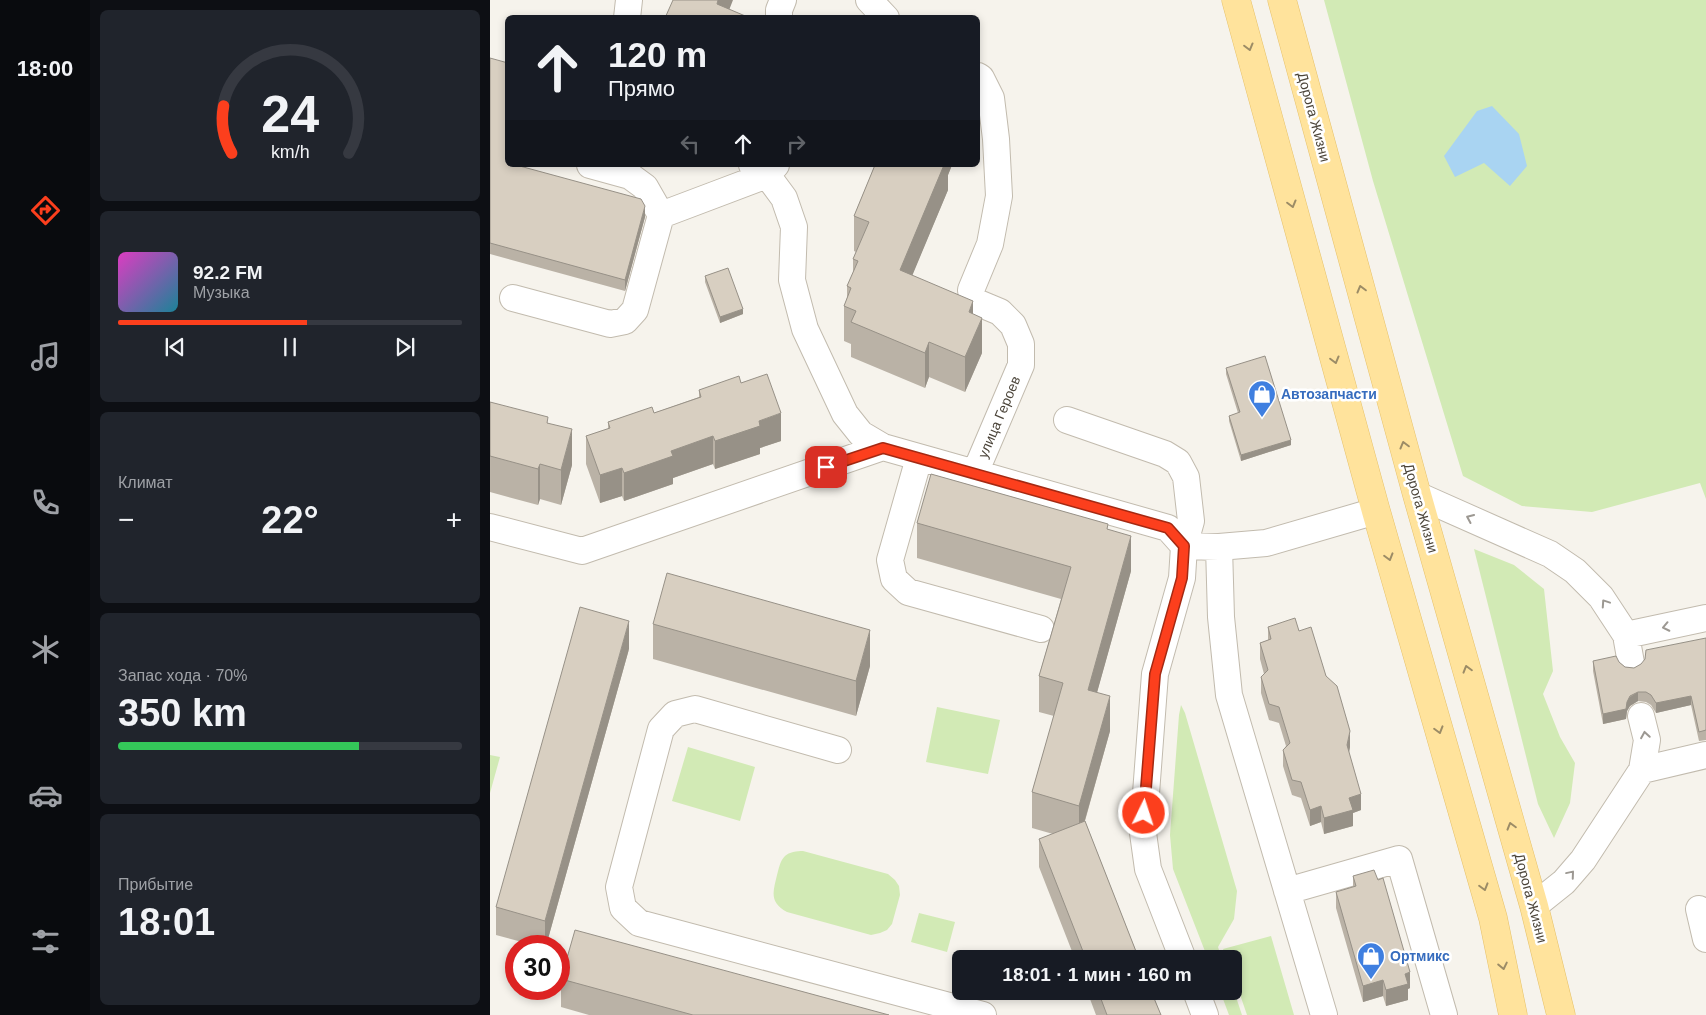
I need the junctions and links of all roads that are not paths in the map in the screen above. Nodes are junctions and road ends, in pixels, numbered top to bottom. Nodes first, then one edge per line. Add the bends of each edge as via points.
1 (629, 0) edge
2 (783, 0) edge
3 (869, 0) edge
4 (1236, 0) edge
5 (1282, 0) edge
6 (627, 15) edge
7 (779, 15) edge
8 (883, 15) edge
9 (980, 77) edge
10 (597, 167) edge
11 (765, 168) edge
12 (661, 215) junction
13 (513, 298) dead end
14 (1068, 420) dead end
15 (883, 448) junction
16 (920, 458) junction
17 (975, 473) junction
18 (1417, 495) junction
19 (1376, 510) junction
20 (490, 527) edge
21 (1184, 546) junction
22 (1219, 547) junction
23 (1706, 618) edge
24 (1041, 629) dead end
25 (1626, 635) junction
26 (1630, 663) dead end
27 (1642, 716) dead end
28 (838, 750) dead end
29 (1706, 755) edge
30 (1642, 770) junction
31 (1287, 891) junction
32 (1534, 906) junction
33 (1699, 909) dead end
34 (1706, 939) edge
35 (1180, 950) edge
36 (1199, 1000) edge
37 (983, 1015) edge
38 (1205, 1015) edge
39 (1324, 1015) edge
40 (1444, 1015) edge
41 (1513, 1015) edge
42 (1561, 1015) edge

1 - 6 street
2 - 7 street
3 - 8 street
4 -> 19 main road
18 -> 5 main road, Дорога Жизни
9 - 17 street, улица Героев via 991,98 998,196 990,244 971,290 972,297 976,302 1000,312 1013,325 1022,344 1021,365
10 - 12 street via 630,176 645,187
11 - 12 street
11 - 15 street via 784,198 794,227 792,280 806,329 845,414 861,434
12 - 13 street via 635,310 624,321 610,324
14 - 21 street via 1165,454 1178,462 1186,477 1191,521
15 - 16 street
15 - 20 street via 582,552
16 - 17 street
16 - 24 street via 890,560 894,579 908,592
17 - 21 street, улица Героев via 1168,528
25 -> 18 street via 1601,597 1575,571 1550,554
32 -> 18 main road, Дорога Жизни
19 - 22 street via 1266,542
19 -> 41 main road via 1493,918
21 - 22 street
21 - 35 street via 1182,578 1155,674 1143,833 1148,869
22 - 31 street via 1221,617 1229,695
23 -> 25 street
25 - 26 street
30 -> 27 street via 1648,740
28 - 37 street via 695,710 676,714 661,729 619,887 623,908 639,922
29 - 30 street
32 -> 30 street via 1564,882 1583,860
31 - 39 street
31 - 40 street via 1399,859
32 - 42 main road, Дорога Жизни
33 - 34 street
36 - 38 street

